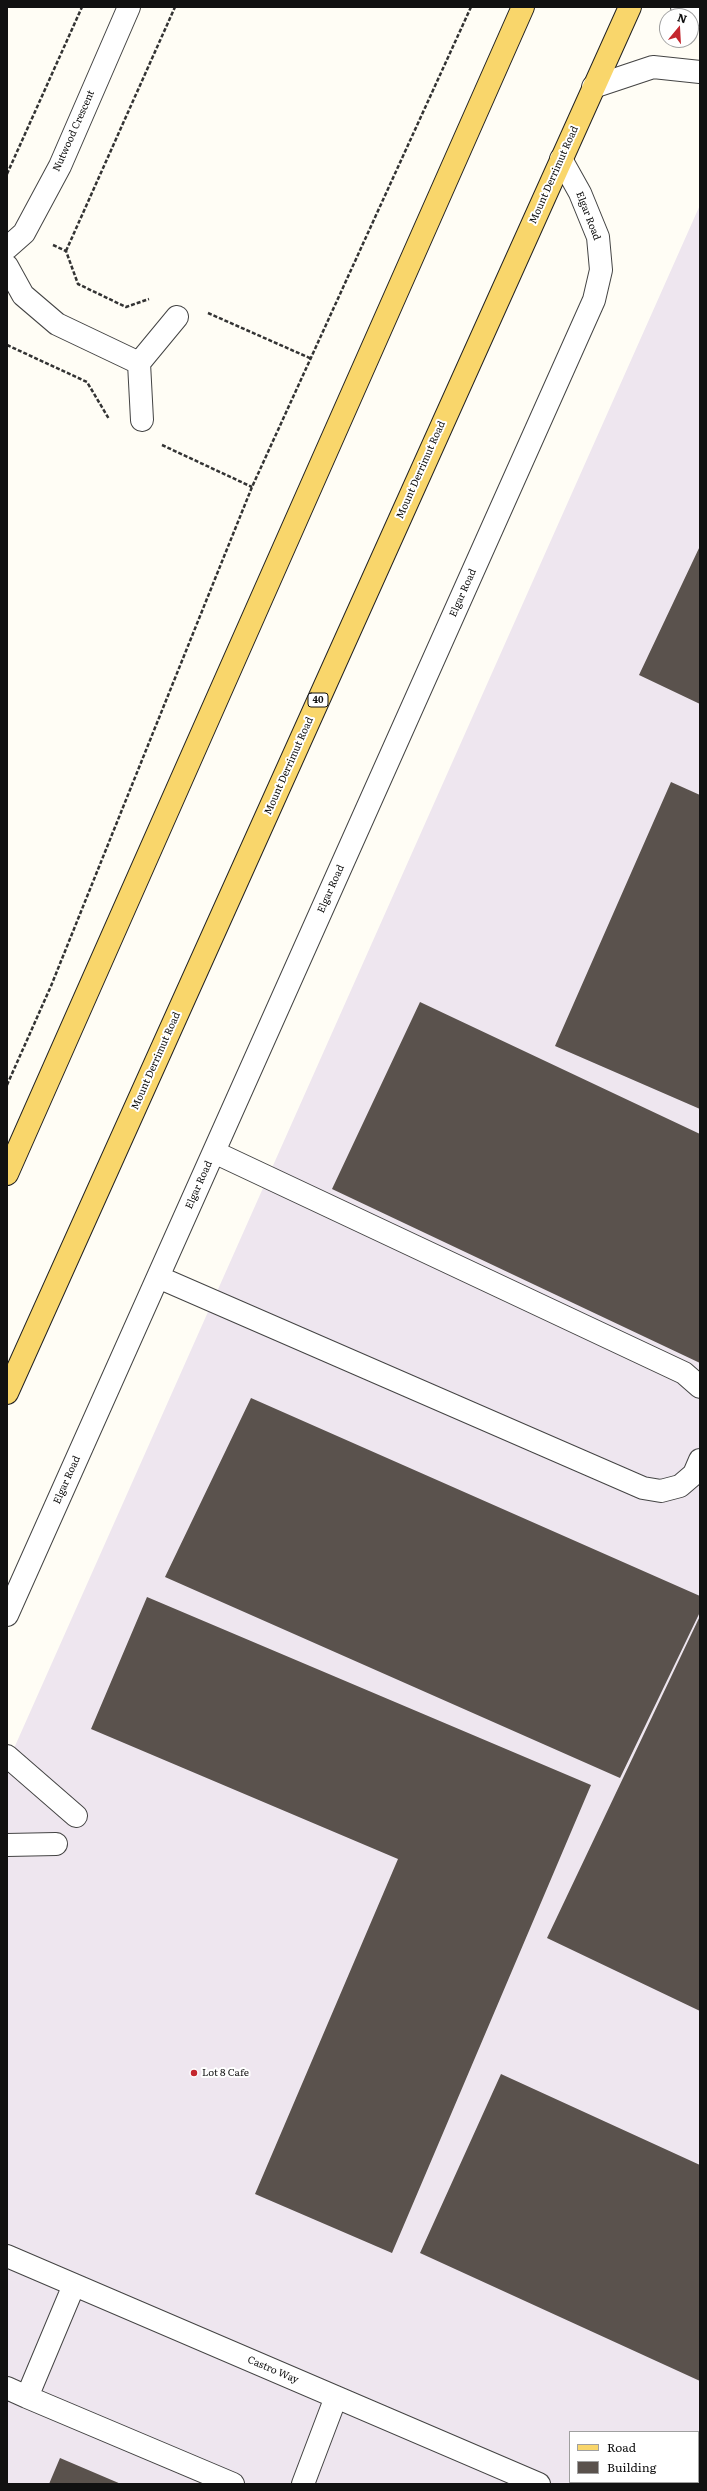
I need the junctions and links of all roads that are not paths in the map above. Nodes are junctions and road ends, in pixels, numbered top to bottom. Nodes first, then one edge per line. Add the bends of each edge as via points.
1 (129, 7) edge
2 (523, 7) edge
3 (630, 7) edge
4 (682, 7) edge
5 (700, 14) edge
6 (700, 72) edge
7 (593, 87) junction
8 (561, 159) junction
9 (7, 248) edge
10 (7, 266) edge
11 (176, 317) dead end
12 (139, 362) junction
13 (142, 420) dead end
14 (214, 1152) junction
15 (7, 1174) edge
16 (158, 1277) junction
17 (700, 1387) edge
18 (7, 1393) edge
19 (700, 1460) edge
20 (7, 1615) edge
21 (7, 1756) edge
22 (76, 1816) dead end
23 (56, 1844) dead end
24 (7, 1845) edge
25 (7, 2256) edge
26 (74, 2285) junction
27 (7, 2388) edge
28 (26, 2397) junction
29 (336, 2397) junction
30 (233, 2484) edge
31 (303, 2484) edge
32 (539, 2484) edge

1 - 9 street, Nutwood Crescent via 60,166 24,233
2 - 15 main road
3 - 7 main road, Mount Derrimut Road / 40
4 - 5 street
6 - 7 street via 653,67
7 - 8 main road, Mount Derrimut Road / 40
8 - 14 street, Elgar Road via 580,193 598,237 601,270 594,300
8 - 18 main road, Mount Derrimut Road / 40
10 - 12 street via 23,295 57,324
11 - 12 street
12 - 13 street
14 - 16 street, Elgar Road
14 - 17 street via 684,1373
16 - 19 street via 644,1488 661,1491 680,1486 694,1474
16 - 20 street, Elgar Road
21 - 22 street
23 - 24 street
25 - 26 street, Castro Way
26 - 28 street
26 - 29 street, Castro Way
27 - 28 street
28 - 30 street
29 - 31 street
29 - 32 street, Castro Way

